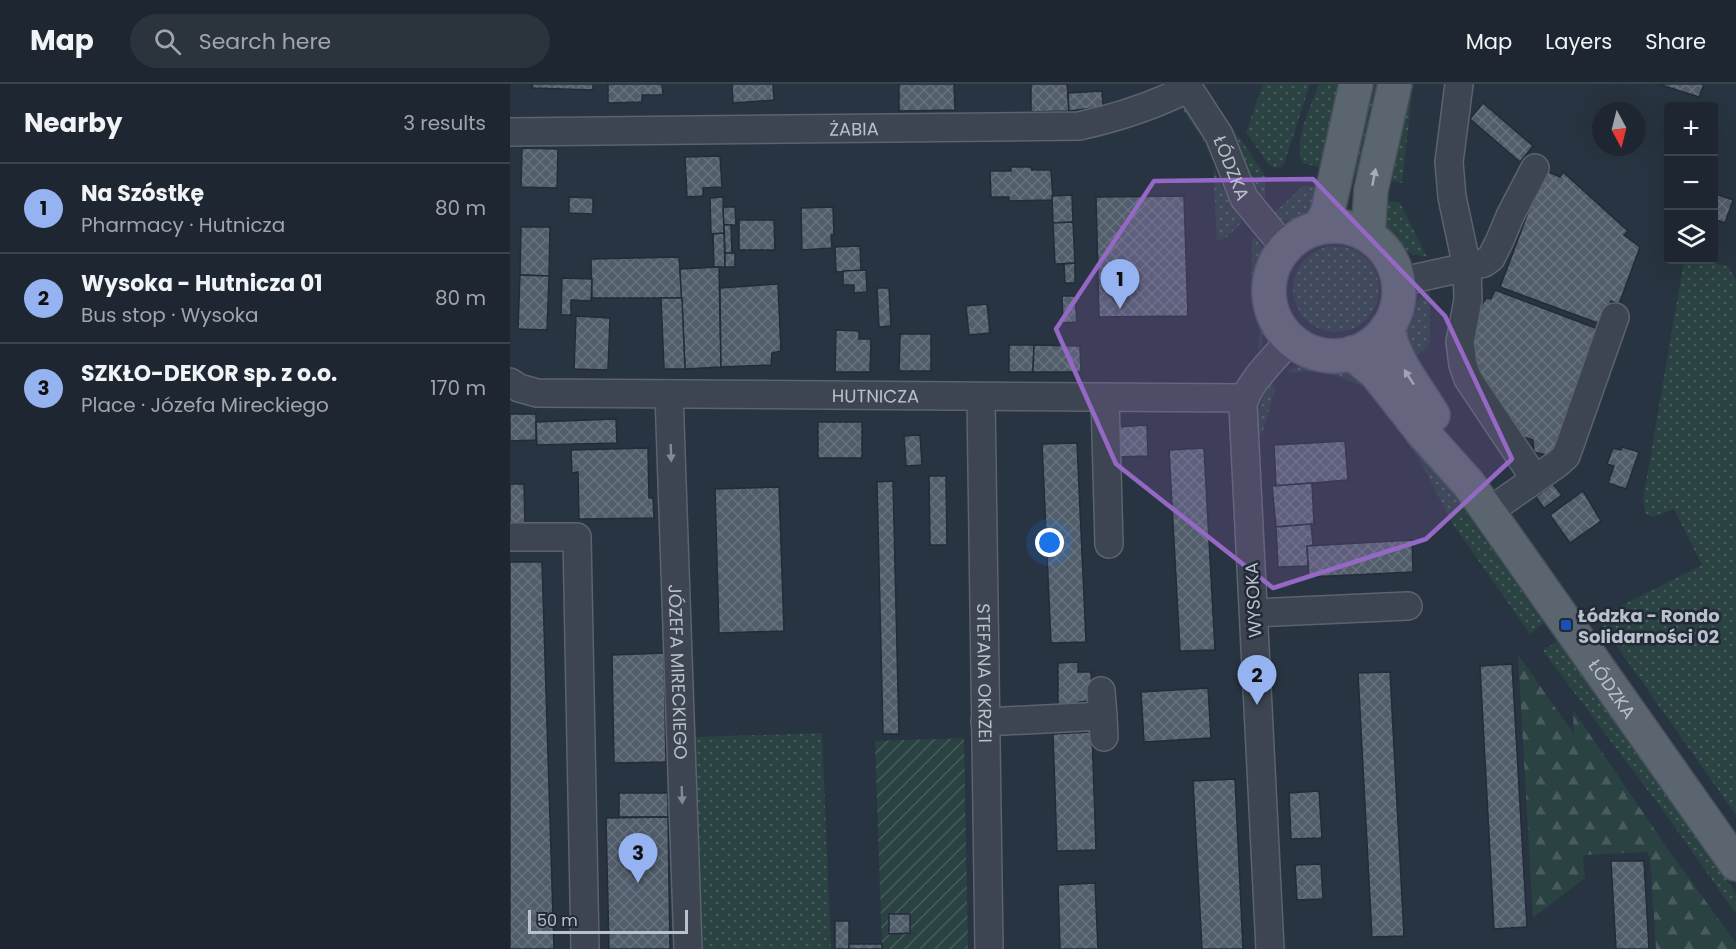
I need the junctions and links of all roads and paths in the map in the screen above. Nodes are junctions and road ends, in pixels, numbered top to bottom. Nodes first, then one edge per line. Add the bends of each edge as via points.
1 (1356, 84) edge
2 (1395, 84) edge
3 (1459, 84) edge
4 (1188, 86) edge
5 (510, 132) edge
6 (1535, 168) dead end
7 (1320, 227) junction
8 (1368, 235) junction
9 (1285, 248) junction
10 (1467, 267) junction
11 (1399, 282) junction
12 (1615, 317) dead end
13 (1387, 328) junction
14 (1291, 339) junction
15 (1352, 353) junction
16 (510, 382) edge
17 (669, 394) junction
18 (981, 397) junction
19 (1105, 398) junction
20 (1244, 398) junction
21 (1535, 479) junction
22 (1468, 483) junction
23 (1488, 512) junction
24 (510, 537) edge
25 (1109, 544) dead end
26 (1408, 606) dead end
27 (1254, 613) junction
28 (1103, 714) dead end
29 (985, 722) junction
30 (1736, 864) edge
31 (585, 949) edge
32 (688, 949) edge
33 (989, 949) edge
34 (1270, 949) edge

1 - 7 main road via 1328,211
8 -> 2 main road via 1371,190
3 - 10 street via 1450,139 1449,178
4 - 5 street, ŻABIA via 1170,98 1079,126
4 - 9 street, ŁÓDZKA via 1219,135 1244,198
6 - 10 street via 1491,258
7 - 8 main road via 1353,228
7 - 9 main road
8 - 11 main road via 1388,254
9 - 14 main road via 1271,275 1269,296 1274,316
10 - 11 street
10 - 21 street via 1468,300 1460,342 1463,365 1468,379
11 - 13 main road via 1395,314
12 - 21 street via 1571,446 1566,456
13 - 15 main road via 1377,339
22 -> 13 main road, ŁÓDZKA via 1436,419 1398,359
14 - 15 main road via 1320,354
14 - 20 street
15 - 22 main road, ŁÓDZKA via 1376,373
16 - 17 street, HUTNICZA via 537,393
17 - 18 street, HUTNICZA
17 -> 32 street, JÓZEFA MIRECKIEGO
18 - 19 street, HUTNICZA
18 - 29 street, STEFANA OKRZEI
19 - 20 street, HUTNICZA
19 - 25 street
20 - 27 street, WYSOKA
21 - 23 street
22 - 23 main road, ŁÓDZKA
23 - 30 main road, ŁÓDZKA
24 - 31 street via 577,537
26 - 27 street
27 - 34 street, WYSOKA
28 - 29 street
29 - 33 street, STEFANA OKRZEI

